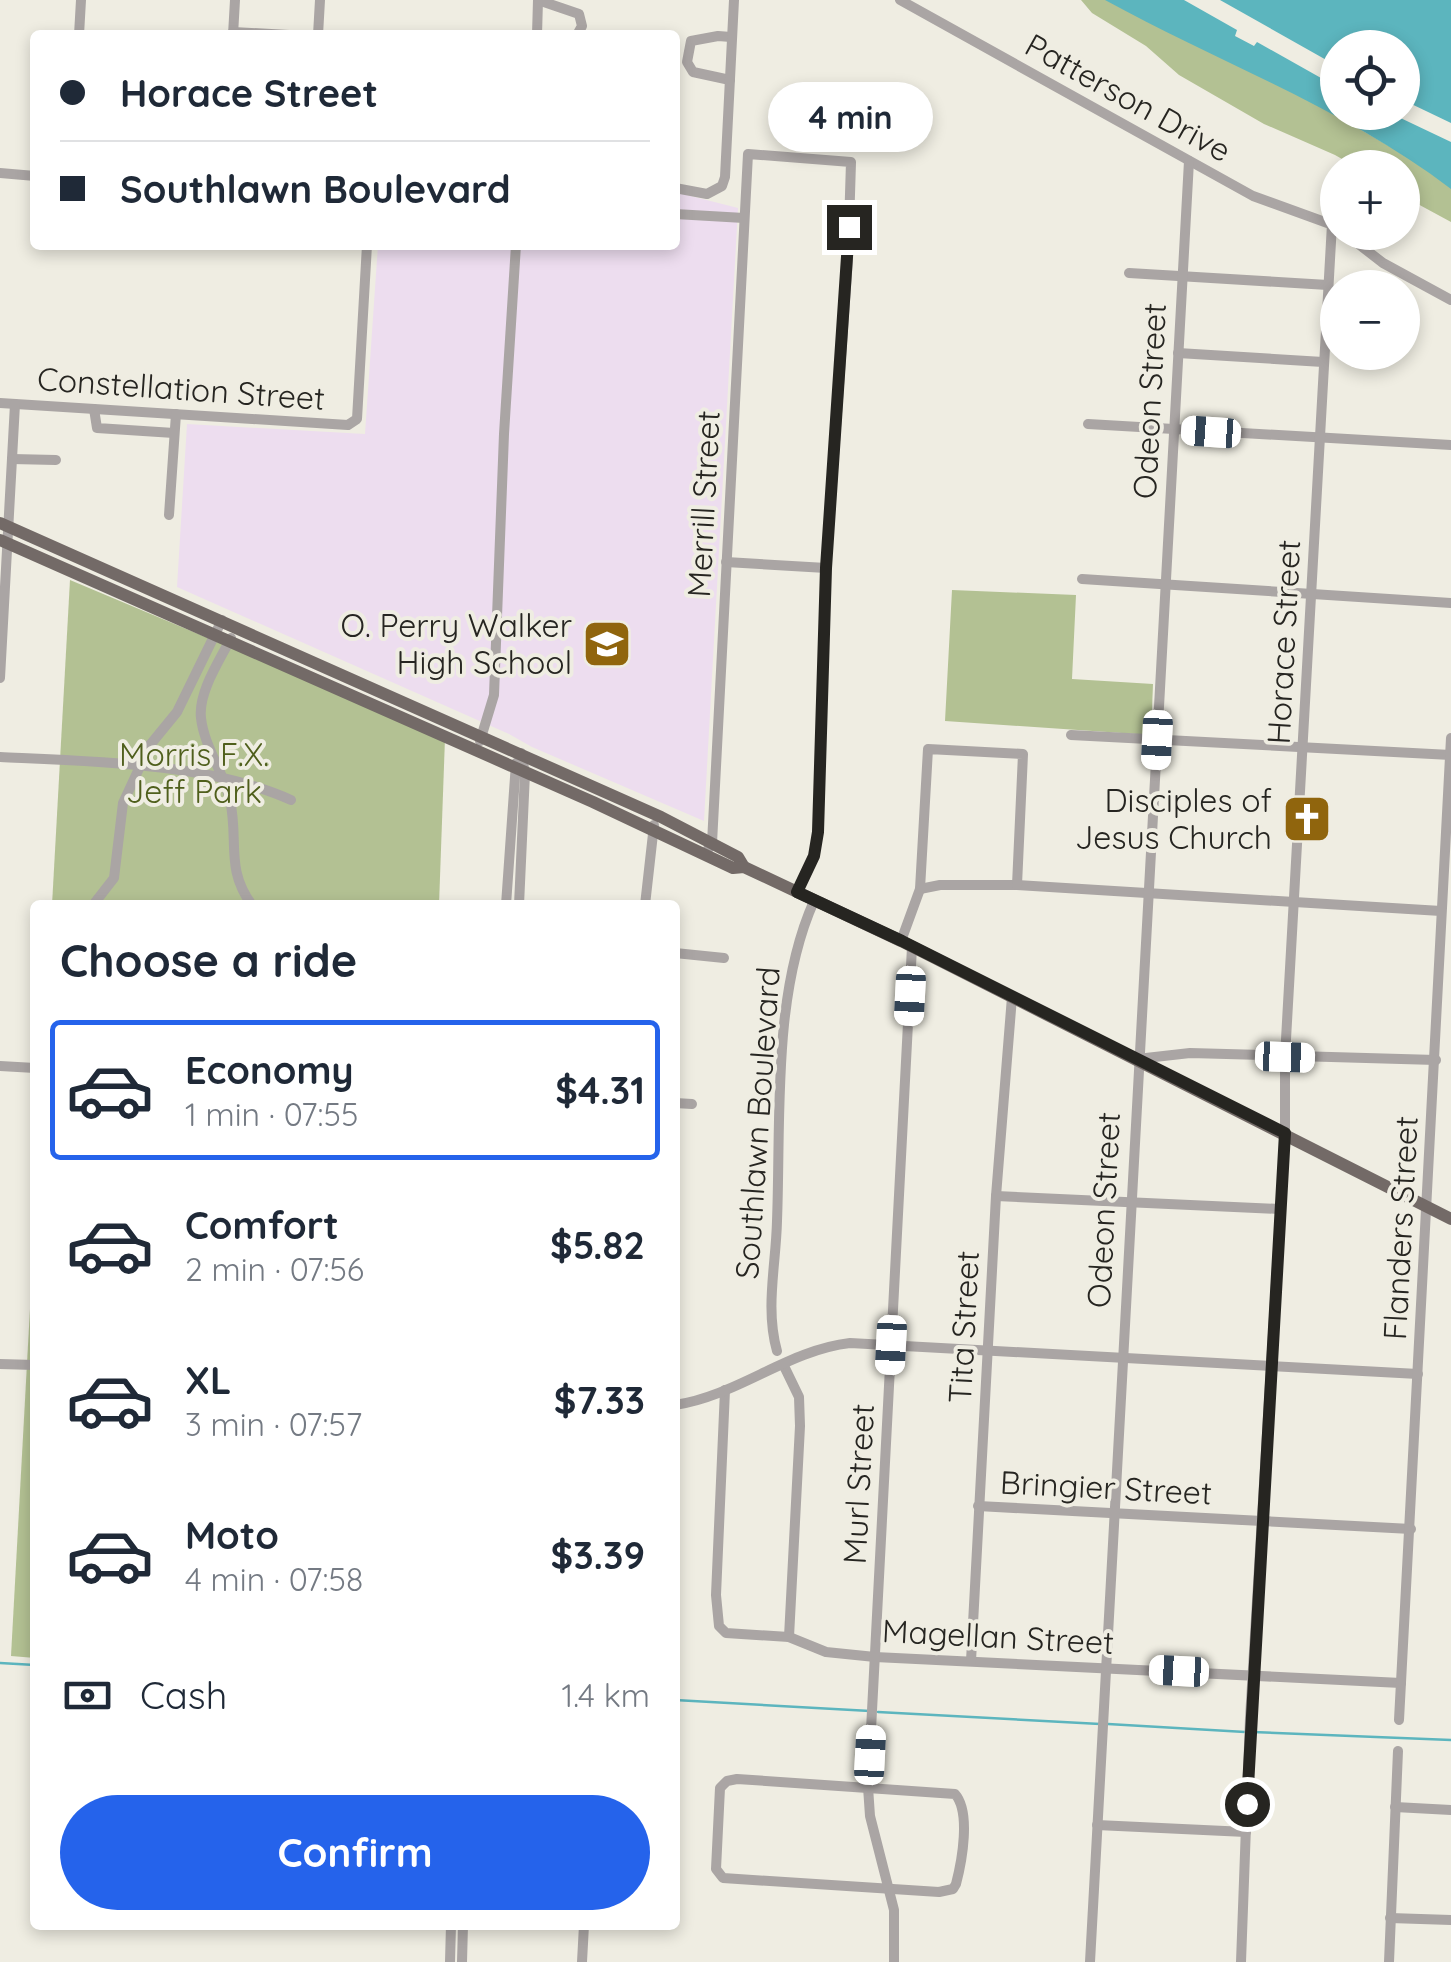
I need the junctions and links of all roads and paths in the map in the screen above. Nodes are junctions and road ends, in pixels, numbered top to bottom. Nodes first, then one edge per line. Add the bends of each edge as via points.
1 (81, 0) edge
2 (235, 0) edge
3 (320, 0) edge
4 (538, 0) edge
5 (734, 0) edge
6 (900, 0) edge
7 (79, 30) edge
8 (233, 30) edge
9 (318, 30) edge
10 (537, 30) edge
11 (580, 30) edge
12 (730, 37) junction
13 (730, 80) junction
14 (1188, 160) junction
15 (0, 174) edge
16 (30, 176) edge
17 (680, 189) edge
18 (680, 214) edge
19 (744, 218) junction
20 (1320, 222) edge
21 (367, 250) edge
22 (516, 250) edge
23 (1366, 250) edge
24 (1129, 273) dead end
25 (1182, 275) junction
26 (1320, 284) edge
27 (1451, 300) edge
28 (1178, 352) junction
29 (1320, 362) edge
30 (1324, 370) edge
31 (0, 403) edge
32 (15, 404) junction
33 (94, 409) junction
34 (176, 414) junction
35 (1088, 424) dead end
36 (1175, 429) junction
37 (174, 433) junction
38 (1321, 439) junction
39 (1451, 445) edge
40 (12, 459) junction
41 (56, 460) dead end
42 (169, 515) dead end
43 (4, 525) edge
44 (5, 542) edge
45 (726, 562) junction
46 (826, 568) junction
47 (1082, 579) dead end
48 (1165, 584) junction
49 (1312, 594) junction
50 (1451, 603) edge
51 (222, 620) junction
52 (237, 628) junction
53 (214, 636) junction
54 (230, 642) junction
55 (0, 678) edge
56 (1071, 735) dead end
57 (482, 736) junction
58 (1451, 738) edge
59 (1157, 740) junction
60 (1303, 748) junction
61 (474, 750) junction
62 (521, 753) junction
63 (1450, 755) edge
64 (0, 756) edge
65 (141, 767) junction
66 (519, 770) junction
67 (222, 777) junction
68 (292, 800) dead end
69 (657, 823) junction
70 (708, 848) junction
71 (1017, 885) junction
72 (920, 889) junction
73 (797, 892) junction
74 (1150, 894) junction
75 (97, 900) edge
76 (248, 900) edge
77 (506, 900) edge
78 (519, 900) edge
79 (647, 900) edge
80 (814, 901) junction
81 (1295, 902) junction
82 (1441, 910) junction
83 (907, 944) junction
84 (680, 954) edge
85 (724, 958) dead end
86 (1012, 997) junction
87 (1285, 1057) junction
88 (1137, 1059) junction
89 (1436, 1060) junction
90 (0, 1066) edge
91 (30, 1068) edge
92 (680, 1103) edge
93 (692, 1104) dead end
94 (1285, 1133) junction
95 (996, 1196) junction
96 (1130, 1204) junction
97 (1424, 1205) junction
98 (1280, 1209) junction
99 (1451, 1219) edge
100 (891, 1345) junction
101 (777, 1351) dead end
102 (989, 1351) junction
103 (1121, 1358) junction
104 (0, 1364) edge
105 (30, 1365) edge
106 (1270, 1365) junction
107 (784, 1366) junction
108 (1418, 1374) junction
109 (725, 1390) junction
110 (680, 1404) edge
111 (978, 1506) junction
112 (1114, 1512) junction
113 (1263, 1522) junction
114 (1411, 1530) junction
115 (789, 1637) junction
116 (875, 1656) junction
117 (971, 1660) junction
118 (1106, 1667) junction
119 (1253, 1676) junction
120 (1401, 1683) junction
121 (1400, 1720) dead end
122 (1398, 1752) dead end
123 (868, 1787) junction
124 (1395, 1806) junction
125 (1451, 1810) edge
126 (1097, 1824) junction
127 (1246, 1832) junction
128 (890, 1890) junction
129 (1390, 1918) junction
130 (1451, 1920) edge
131 (451, 1930) edge
132 (464, 1930) edge
133 (584, 1930) edge
134 (450, 1962) edge
135 (462, 1962) edge
136 (582, 1962) edge
137 (894, 1962) edge
138 (1090, 1962) edge
139 (1241, 1962) edge
140 (1389, 1962) edge

1 - 7 street
2 - 8 street
3 - 9 street
4 - 10 street
4 - 11 street via 579,14
5 - 12 street
6 - 14 street, Patterson Drive
12 - 13 street
12 - 13 street via 691,41 687,62 693,72
13 - 17 street via 722,186 707,194
14 - 20 street, Patterson Drive via 1253,196
14 - 25 street, Odeon Street
15 - 16 street
18 - 19 street
19 - 45 street, Merrill Street
19 - 46 street, Merrill Street via 748,154 851,162
21 - 34 street, Constellation Street via 357,419 348,425
22 - 57 street via 494,695
23 - 27 street, Patterson Drive
24 - 25 street
25 - 26 street
25 - 28 street, Odeon Street
28 - 29 street
28 - 36 street, Odeon Street
30 - 38 street, Horace Street
31 - 32 street, Constellation Street
32 - 33 street, Constellation Street
32 - 40 street
33 - 34 street, Constellation Street
33 - 37 street via 97,428
34 - 37 street
35 - 36 street
36 - 38 street
36 - 48 street, Odeon Street
37 - 42 street
38 - 39 street
38 - 49 street, Horace Street
40 - 41 street
40 - 43 street
43 - 44 street
43 - 51 main road
44 - 53 main road
44 - 55 street
45 - 46 street
45 - 70 street, Merrill Street
46 - 73 street via 818,832
47 - 48 street
48 - 49 street
48 - 59 street, Odeon Street
49 - 50 street
49 - 60 street, Horace Street
51 - 52 main road
51 - 53 street
52 - 54 street
52 - 57 main road
53 - 54 main road
53 - 65 street
54 - 61 main road
54 - 67 street via 202,701 201,719
56 - 59 street
57 - 61 street
57 - 62 main road
58 - 63 street, Flanders Street
59 - 60 street
59 - 74 street, Odeon Street
60 - 63 street
60 - 81 street, Horace Street
61 - 66 main road
62 - 66 street
62 - 69 main road
63 - 82 street, Flanders Street
64 - 65 street
65 - 67 street
65 - 75 street via 118,820 114,878
66 - 69 main road
66 - 77 street
66 - 78 street
67 - 68 street
67 - 76 street via 232,811 234,871
69 - 70 main road
69 - 79 street
70 - 73 main road via 738,857 744,867
71 - 72 street
71 - 72 street, Murl Street via 1023,754 928,749
71 - 74 street
72 - 83 street, Murl Street
73 - 80 main road
74 - 81 street
74 - 88 street, Odeon Street
80 - 83 main road
80 - 101 street, Southlawn Boulevard via 799,934 785,1006 770,1303
81 - 82 street
81 - 87 street, Horace Street
82 - 89 street, Flanders Street
83 - 86 main road
83 - 100 street, Murl Street
84 - 85 street
86 - 88 main road
86 - 95 street, Tita Street
87 - 88 street via 1190,1053
87 - 89 street
87 - 94 street, Horace Street
88 - 94 main road
88 - 96 street, Odeon Street
89 - 97 street, Flanders Street
90 - 91 street
92 - 93 street
94 - 97 main road
94 - 98 street, Horace Street
95 - 96 street
95 - 102 street, Tita Street
96 - 98 street
96 - 103 street, Odeon Street
97 - 99 main road
97 - 108 street, Flanders Street
98 - 106 street, Horace Street
100 - 102 street
100 - 107 street via 834,1345
100 - 116 street, Murl Street
102 - 103 street
102 - 111 street, Tita Street
103 - 106 street
103 - 112 street, Odeon Street
104 - 105 street
106 - 108 street
106 - 113 street, Horace Street
107 - 109 street
107 - 115 street via 799,1397 800,1426
108 - 114 street, Flanders Street
109 - 110 street
109 - 115 street, Magellan Street via 719,1626 726,1633
111 - 112 street, Bringier Street
111 - 117 street, Tita Street
112 - 113 street, Bringier Street
112 - 118 street, Odeon Street
113 - 114 street, Bringier Street
113 - 119 street, Horace Street
114 - 120 street, Flanders Street
115 - 116 street, Magellan Street via 826,1652
116 - 117 street, Magellan Street
116 - 123 street, Murl Street
117 - 118 street, Magellan Street
118 - 119 street, Magellan Street
118 - 126 street, Odeon Street
119 - 120 street, Magellan Street
119 - 127 street, Horace Street
120 - 121 street, Flanders Street
122 - 124 street
123 - 128 street, Murl Street
123 - 128 street via 958,1796 959,1872 953,1889
123 - 128 street via 734,1779 720,1788 719,1876
124 - 125 street
124 - 129 street
126 - 127 street
126 - 138 street, Odeon Street
127 - 139 street, Horace Street
128 - 137 street, Murl Street
129 - 130 street
129 - 140 street
131 - 134 street
132 - 135 street
133 - 136 street

